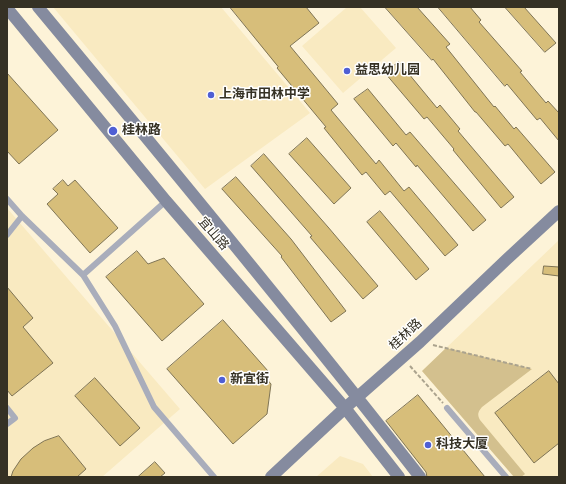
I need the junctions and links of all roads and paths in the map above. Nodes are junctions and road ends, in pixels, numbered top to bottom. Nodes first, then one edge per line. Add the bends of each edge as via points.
1 (38, 7) edge
2 (7, 8) edge
3 (7, 199) edge
4 (166, 201) junction
5 (559, 211) edge
6 (22, 216) junction
7 (7, 234) edge
8 (83, 275) junction
9 (420, 342) junction
10 (402, 358) junction
11 (532, 369) dead end
12 (357, 397) junction
13 (7, 408) edge
14 (345, 408) junction
15 (448, 408) joint
16 (7, 424) edge
17 (214, 477) edge
18 (271, 477) edge
19 (399, 477) edge
20 (420, 477) edge
21 (506, 477) edge

1 - 12 main road, 宜山路
2 - 4 main road, 宜山路
3 - 6 lane
4 - 8 lane
4 - 14 main road, 宜山路
5 - 9 main road, 桂林路
6 - 7 lane
6 - 8 lane
8 - 17 lane via 115,326 154,407
9 - 10 main road, 桂林路
9 - 11 path
10 - 12 main road, 桂林路
10 - 15 path
12 - 14 main road, 桂林路
12 - 20 main road, 宜山路
13 - 16 lane via 15,418
14 - 18 main road, 桂林路
14 - 19 main road, 宜山路
15 - 21 lane

